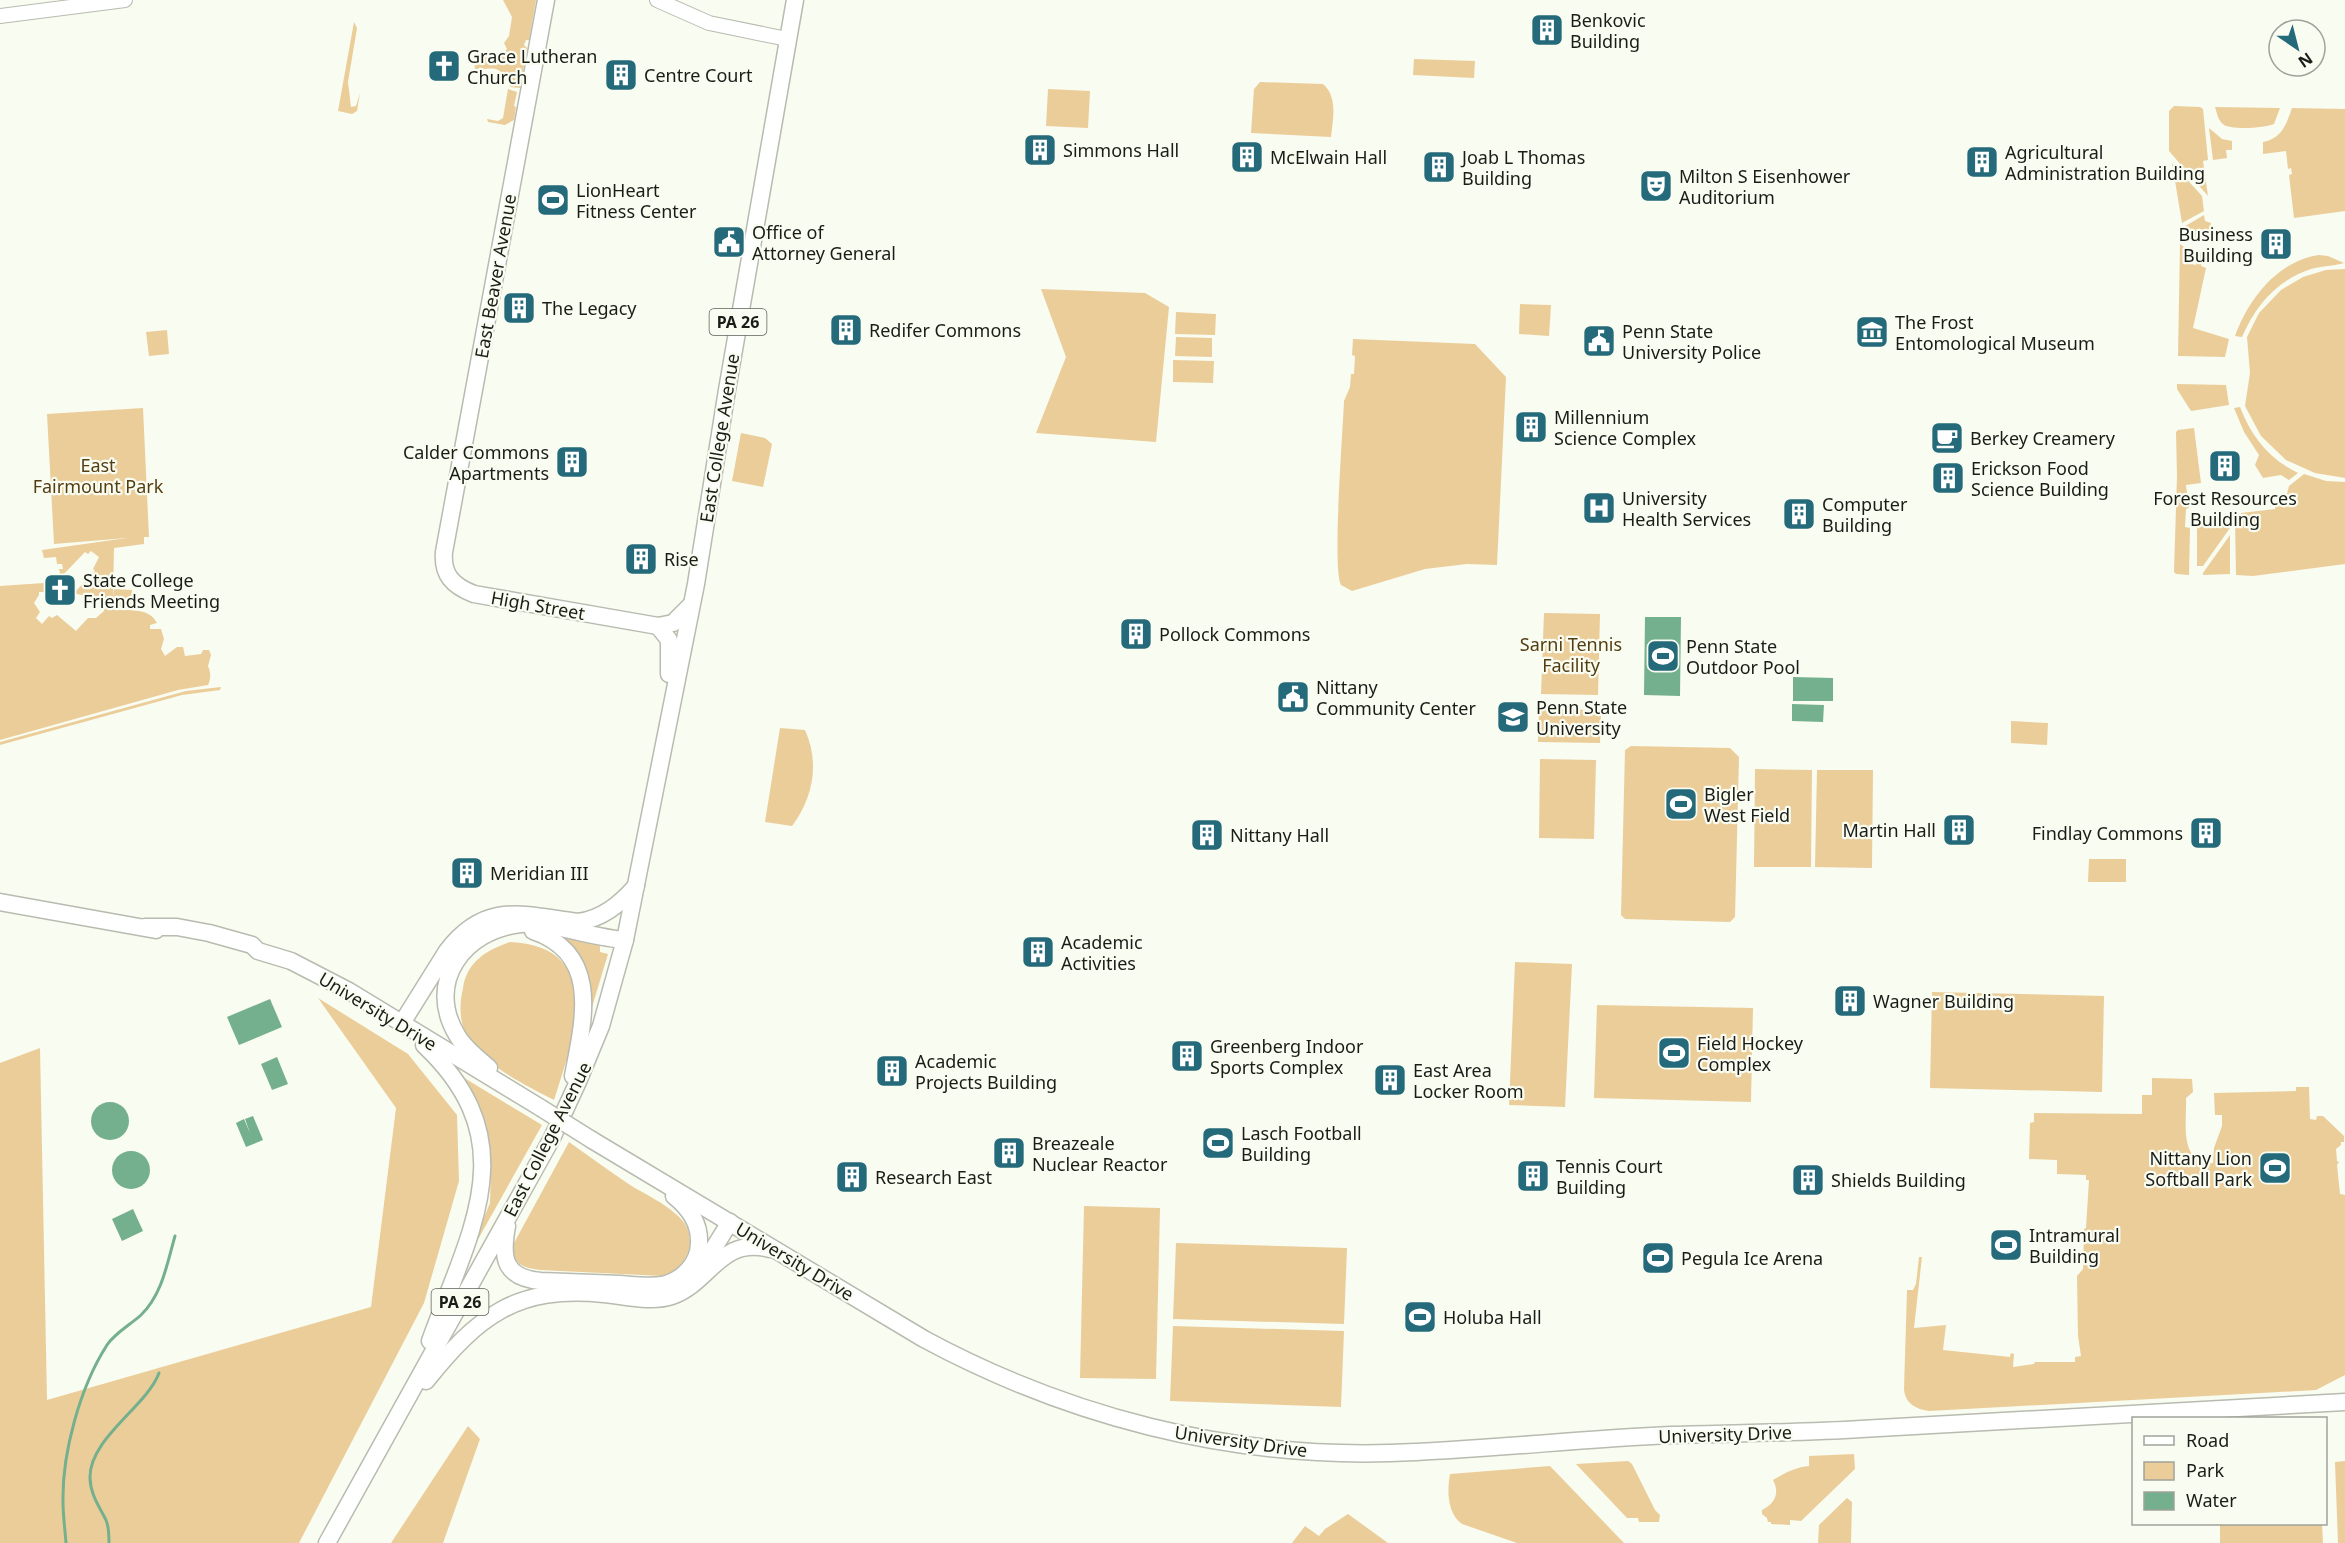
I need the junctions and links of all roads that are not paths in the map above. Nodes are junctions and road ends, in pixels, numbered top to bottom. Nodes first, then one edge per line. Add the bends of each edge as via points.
1 (125, 0) edge
2 (546, 0) edge
3 (657, 0) edge
4 (795, 0) edge
5 (0, 16) edge
6 (787, 39) junction
7 (444, 552) joint
8 (692, 605) junction
9 (658, 626) junction
10 (673, 699) junction
11 (636, 885) junction
12 (0, 902) edge
13 (509, 926) junction
14 (625, 940) junction
15 (402, 1023) junction
16 (536, 1105) junction
17 (567, 1107) junction
18 (650, 1176) junction
19 (510, 1214) junction
20 (730, 1222) junction
21 (779, 1251) junction
22 (698, 1279) junction
23 (411, 1391) junction
24 (2345, 1402) edge
25 (397, 1417) junction
26 (327, 1543) edge

1 - 5 street
2 - 7 main road, East Beaver Avenue
3 - 6 street via 709,23
4 - 6 main road, East College Avenue / PA 26
6 - 8 main road, East College Avenue / PA 26
7 - 9 main road, High Street via 450,579 474,594
8 - 9 main road via 674,623
8 - 10 main road, East College Avenue / PA 26
9 - 10 main road, East College Avenue / PA 26 via 669,640 668,681
10 - 11 main road, East College Avenue / PA 26
11 - 14 main road, East College Avenue / PA 26
11 - 15 main road via 613,908 585,921 518,913 495,916 472,926 447,951
12 - 15 main road, University Drive via 145,927 177,927 252,945 258,951 291,961
13 - 14 main road via 535,925
13 - 16 main road via 482,936 462,951 448,977 446,1007 465,1046
13 - 17 main road via 536,932 555,942 570,956 582,979 581,1032
14 - 17 main road, East College Avenue / PA 26 via 601,1026
15 - 16 main road, University Drive
15 - 23 main road via 458,1084 477,1124 484,1169 475,1219
16 - 18 main road, University Drive, bridge
17 - 19 main road, East College Avenue / PA 26
18 - 19 main road via 682,1203 699,1234 699,1248 690,1268 663,1285 541,1281 519,1276 505,1257
18 - 20 main road, University Drive
19 - 23 main road, East College Avenue / PA 26
20 - 21 main road, University Drive
20 - 22 main road via 702,1265
21 - 22 main road via 752,1246 734,1250
21 - 24 main road, University Drive via 924,1339 1038,1393 1162,1430 1289,1450 1389,1453
22 - 25 main road via 666,1298 562,1293 521,1300 487,1319 457,1343
23 - 25 main road, East College Avenue / PA 26
25 - 26 main road, East College Avenue / PA 26

